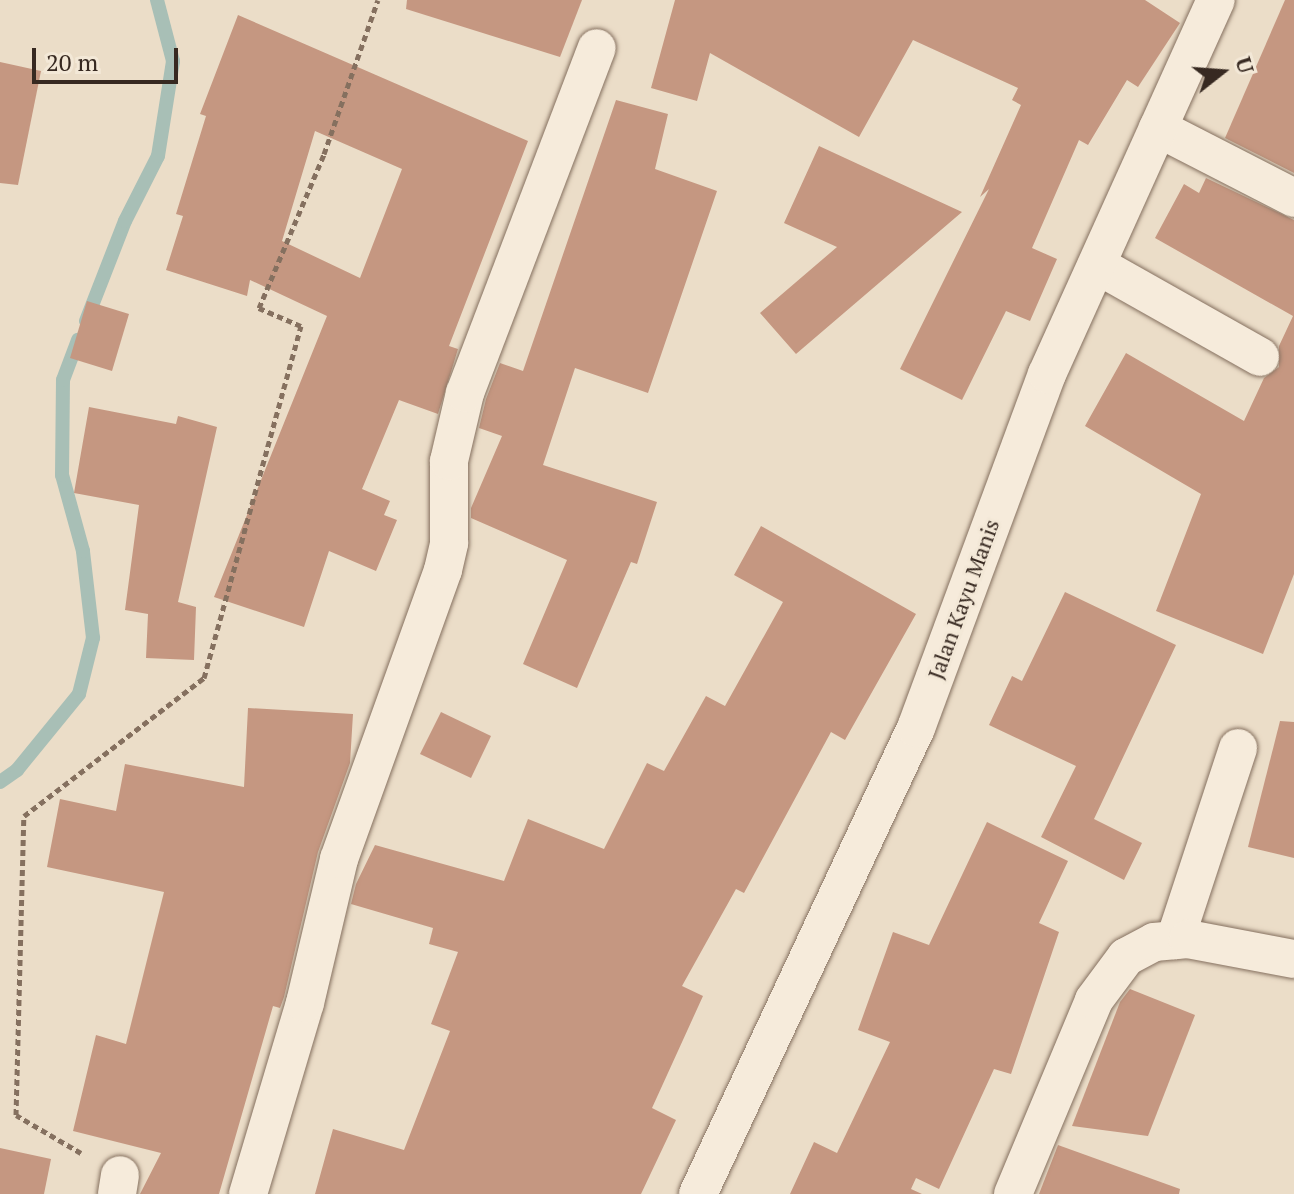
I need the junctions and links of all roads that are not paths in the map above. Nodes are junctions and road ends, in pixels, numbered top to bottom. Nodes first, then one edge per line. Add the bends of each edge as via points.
1 (1216, 0) edge
2 (597, 48) dead end
3 (1158, 128) junction
4 (1294, 198) edge
5 (1097, 265) junction
6 (1260, 357) dead end
7 (1238, 748) dead end
8 (1175, 940) junction
9 (1294, 959) edge
10 (248, 1194) edge
11 (698, 1194) edge
12 (1013, 1194) edge

1 - 3 street, Jalan Kayu Manis
2 - 10 street via 465,393 449,461 449,543 443,570 339,859 305,1003
3 - 4 street
3 - 5 street, Jalan Kayu Manis
5 - 6 street
5 - 11 street, Jalan Kayu Manis via 1047,374 916,728
7 - 8 street
8 - 9 street
8 - 12 street via 1154,942 1111,971

